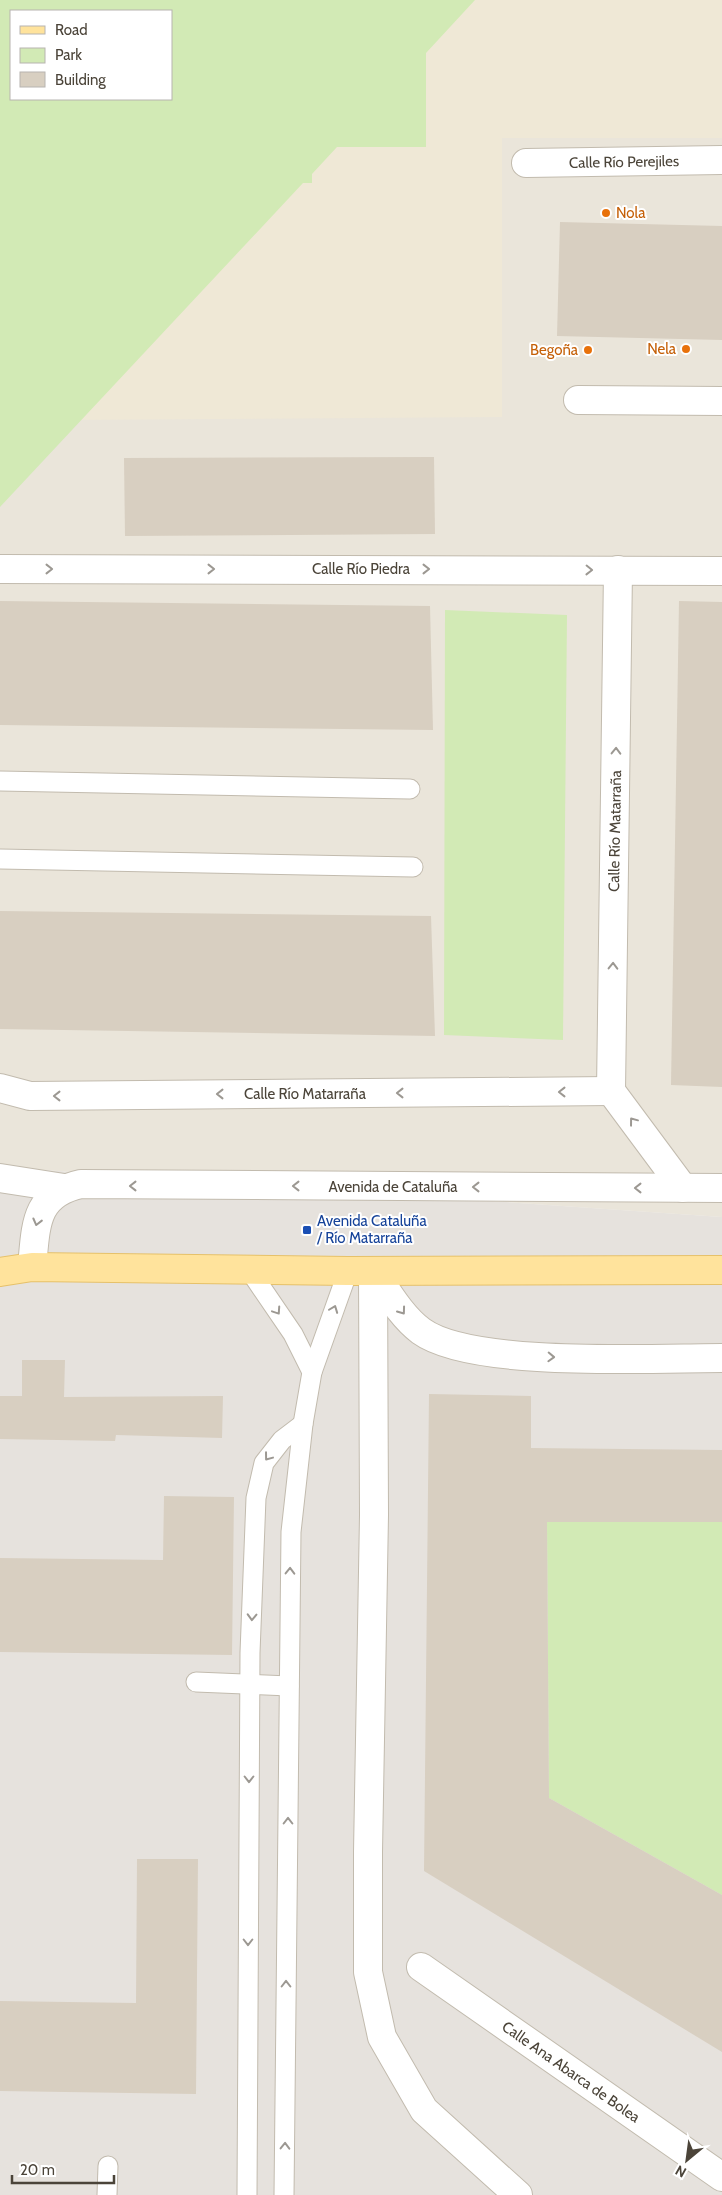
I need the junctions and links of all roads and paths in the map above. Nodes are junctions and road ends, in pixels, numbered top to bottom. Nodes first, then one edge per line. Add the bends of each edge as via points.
1 (722, 160) edge
2 (526, 163) dead end
3 (578, 400) dead end
4 (722, 401) edge
5 (0, 569) edge
6 (618, 570) junction
7 (722, 571) edge
8 (0, 781) edge
9 (410, 789) dead end
10 (0, 859) edge
11 (413, 867) dead end
12 (0, 1088) edge
13 (611, 1091) junction
14 (0, 1178) edge
15 (64, 1188) junction
16 (683, 1188) junction
17 (722, 1188) edge
18 (0, 1256) edge
19 (32, 1267) junction
20 (722, 1270) edge
21 (250, 1271) junction
22 (360, 1271) junction
23 (0, 1272) edge
24 (722, 1358) edge
25 (312, 1372) junction
26 (303, 1424) junction
27 (196, 1682) dead end
28 (250, 1684) junction
29 (289, 1686) junction
30 (421, 1967) dead end
31 (108, 2166) dead end
32 (722, 2177) edge
33 (108, 2195) edge
34 (247, 2195) edge
35 (284, 2195) edge
36 (518, 2195) edge

1 - 2 street, Calle Río Perejiles
3 - 4 street
5 -> 6 street, Calle Río Piedra
6 - 7 street, Calle Río Piedra
13 -> 6 street, Calle Río Matarraña
8 - 9 lane
10 - 11 lane
13 -> 12 street, Calle Río Matarraña via 30,1096
16 -> 13 street
14 - 15 street, Avenida de Cataluña
16 -> 15 street, Avenida de Cataluña via 81,1184
15 -> 19 street via 50,1198 40,1214
16 - 17 street, Avenida de Cataluña
18 - 19 main road
19 - 21 main road
19 - 23 main road
20 - 22 main road
21 - 22 main road
21 -> 25 lane via 293,1334
22 -> 24 street via 421,1331 442,1343 480,1351 548,1357
25 -> 22 lane
22 - 36 street via 374,1515 368,1972 382,2036 424,2110
25 - 26 lane
26 -> 28 lane via 282,1440 264,1462 256,1498
29 -> 26 lane via 291,1532
27 - 28 lane
28 - 29 lane
28 -> 34 lane
35 -> 29 lane
30 - 32 street, Calle Ana Abarca de Bolea
31 - 33 lane

